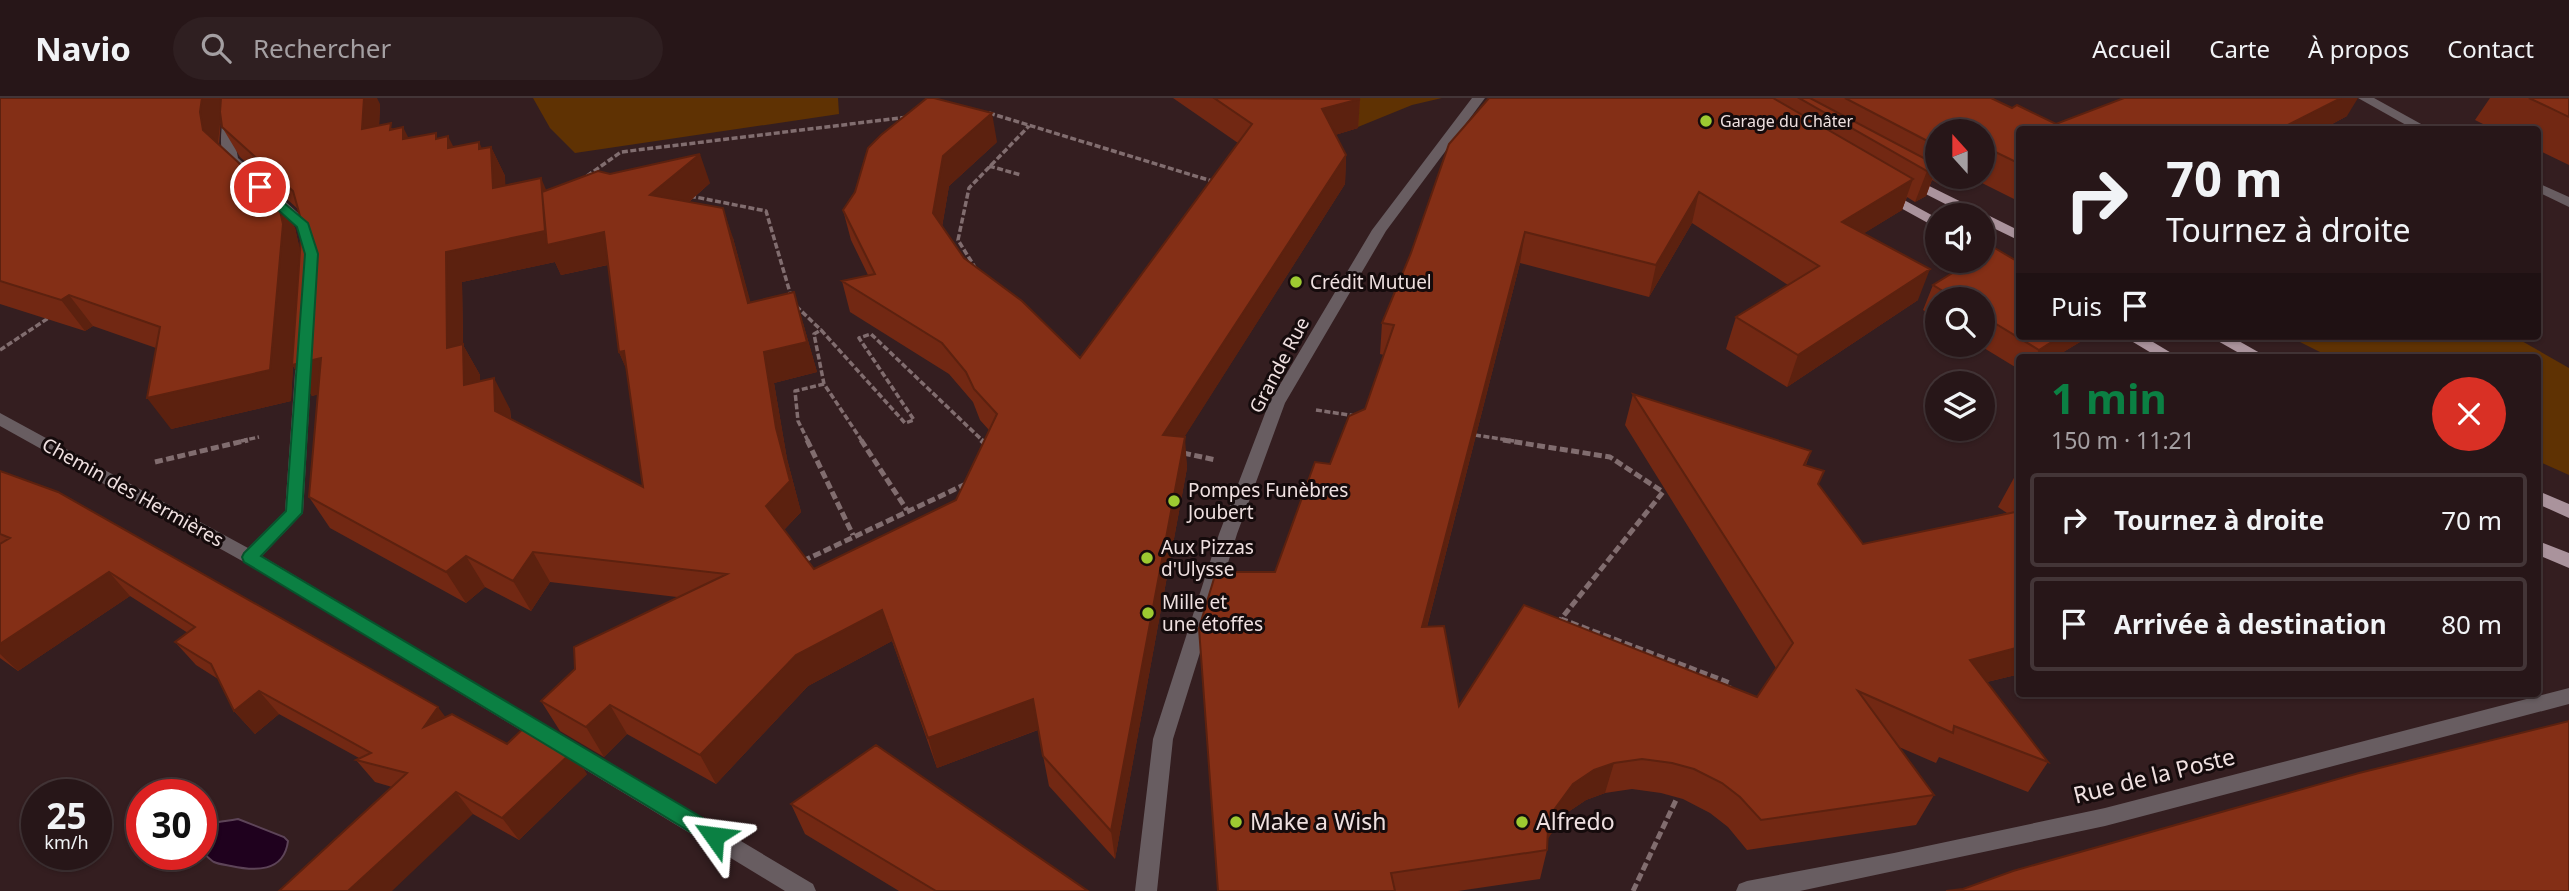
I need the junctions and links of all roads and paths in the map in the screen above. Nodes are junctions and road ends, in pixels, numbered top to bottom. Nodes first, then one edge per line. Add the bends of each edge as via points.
1 (232, 98) edge
2 (1479, 98) edge
3 (2364, 98) edge
4 (979, 111) edge
5 (913, 116) edge
6 (1030, 126) junction
7 (2418, 126) edge
8 (989, 166) junction
9 (1898, 174) edge
10 (1021, 175) dead end
11 (577, 183) edge
12 (1866, 183) edge
13 (2541, 189) edge
14 (1215, 191) edge
15 (685, 195) edge
16 (1954, 203) edge
17 (2569, 203) edge
18 (1925, 217) edge
19 (1995, 224) edge
20 (2016, 235) edge
21 (1995, 257) edge
22 (310, 264) edge
23 (2016, 270) edge
24 (978, 271) edge
25 (56, 313) edge
26 (821, 330) junction
27 (306, 339) edge
28 (2138, 340) edge
29 (2225, 340) edge
30 (0, 350) edge
31 (2164, 354) edge
32 (2253, 354) edge
33 (824, 384) junction
34 (1277, 403) junction
35 (1357, 416) edge
36 (0, 419) edge
37 (300, 427) junction
38 (1475, 435) edge
39 (990, 449) edge
40 (1181, 453) edge
41 (159, 459) dead end
42 (1216, 460) dead end
43 (970, 482) edge
44 (2541, 498) edge
45 (907, 510) junction
46 (2569, 512) edge
47 (853, 535) junction
48 (2541, 549) edge
49 (250, 557) junction
50 (2569, 561) edge
51 (791, 567) edge
52 (1725, 694) edge
53 (2569, 696) edge
54 (1677, 798) edge
55 (805, 891) edge
56 (1146, 891) edge
57 (1633, 891) edge
58 (1747, 891) edge

1 - 22 street via 231,159 304,226
2 - 34 street, Grande Rue via 1379,230
3 - 7 street
4 - 6 path
5 - 11 path via 621,152
6 - 8 path
6 - 14 path via 1220,184
8 - 10 path
8 - 24 path via 969,188 958,240
9 - 16 main road
12 - 18 main road
13 - 17 street
15 - 26 path via 766,211 793,303
19 - 20 main road
21 - 23 main road
25 - 30 path
26 - 33 path via 814,334
26 - 39 path via 905,424 914,420 859,338 871,334
27 - 37 street
28 - 31 main road
29 - 32 main road
33 - 45 path
33 - 47 path via 795,391 798,421
34 - 35 path
34 - 56 street, Grande Rue via 1228,534 1164,739
36 - 49 street, Chemin des Hermières
37 - 41 path
37 - 49 street via 294,513
38 - 52 path via 1610,457 1663,492 1561,619 1730,683
40 - 42 path
43 - 45 path
44 - 46 main road
45 - 47 path
47 - 51 path
48 - 50 main road
49 - 55 street, Chemin des Hermières
53 - 58 street, Rue de la Poste via 2105,817
54 - 57 path

